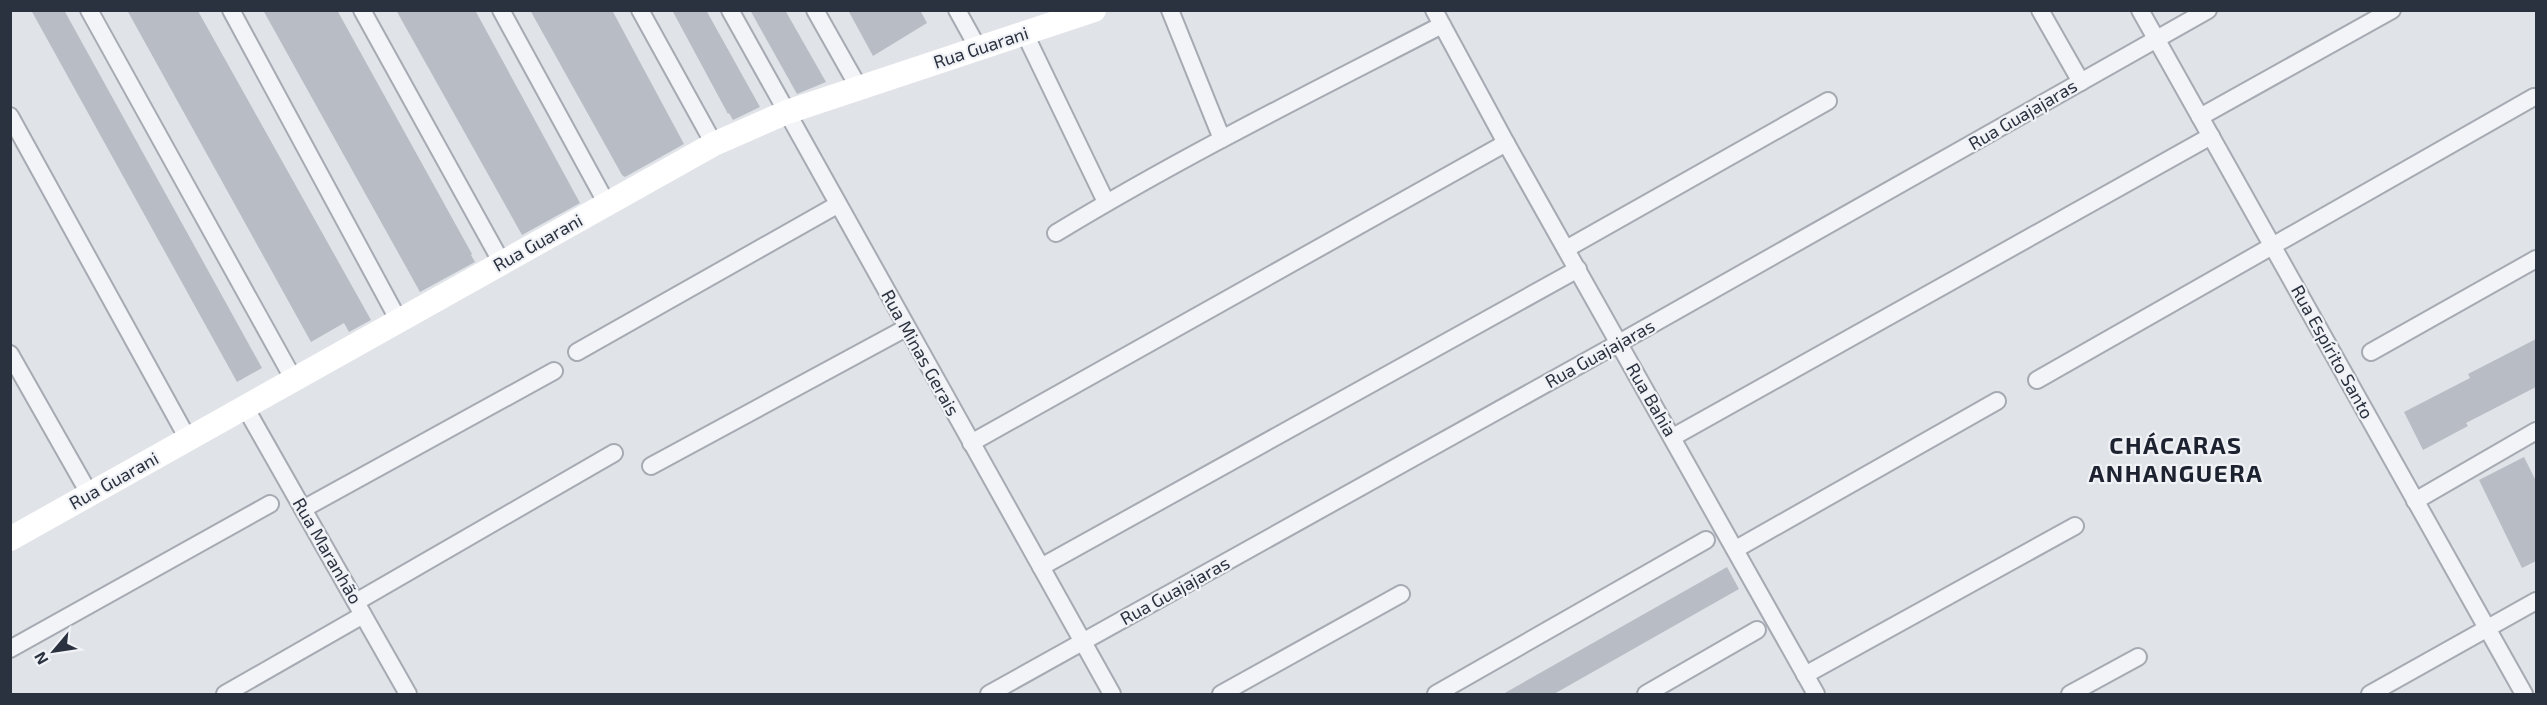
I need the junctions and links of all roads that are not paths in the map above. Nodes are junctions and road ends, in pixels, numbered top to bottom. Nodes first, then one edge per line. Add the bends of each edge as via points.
1 (89, 10) edge
2 (231, 10) edge
3 (362, 10) edge
4 (501, 10) edge
5 (640, 10) edge
6 (730, 10) edge
7 (815, 10) edge
8 (957, 10) edge
9 (1170, 10) edge
10 (2040, 10) edge
11 (2140, 10) edge
12 (2208, 10) edge
13 (2392, 10) edge
14 (1094, 11) edge
15 (1438, 18) edge
16 (1025, 34) junction
17 (2156, 39) junction
18 (978, 48) junction
19 (2080, 82) junction
20 (859, 88) junction
21 (2534, 97) dead end
22 (1828, 101) dead end
23 (787, 112) junction
24 (10, 116) edge
25 (2200, 117) junction
26 (2211, 136) junction
27 (1222, 139) junction
28 (1506, 143) junction
29 (714, 144) junction
30 (1106, 202) junction
31 (607, 204) junction
32 (837, 205) junction
33 (1056, 232) dead end
34 (2273, 247) junction
35 (1566, 249) junction
36 (2536, 259) edge
37 (502, 263) junction
38 (1578, 269) junction
39 (399, 321) junction
40 (906, 328) junction
41 (1619, 343) junction
42 (577, 352) dead end
43 (2371, 352) dead end
44 (10, 354) edge
45 (554, 371) dead end
46 (294, 380) junction
47 (2037, 380) dead end
48 (1997, 401) dead end
49 (245, 407) junction
50 (2536, 431) edge
51 (1673, 437) junction
52 (188, 440) junction
53 (971, 443) junction
54 (614, 453) dead end
55 (651, 466) dead end
56 (90, 495) junction
57 (2415, 501) junction
58 (270, 504) dead end
59 (303, 509) junction
60 (2075, 526) dead end
61 (10, 539) edge
62 (1706, 540) dead end
63 (1736, 549) junction
64 (1041, 567) junction
65 (1401, 594) dead end
66 (2536, 601) edge
67 (360, 609) junction
68 (1757, 630) dead end
69 (2488, 630) junction
70 (1083, 642) junction
71 (10, 649) edge
72 (2138, 657) dead end
73 (1805, 675) junction
74 (225, 694) edge
75 (408, 694) edge
76 (989, 694) edge
77 (1112, 694) edge
78 (1221, 694) edge
79 (1436, 694) edge
80 (1646, 694) edge
81 (1816, 694) edge
82 (2070, 694) edge
83 (2370, 694) edge
84 (2524, 694) edge

1 - 46 street
2 - 39 street
3 - 37 street
4 - 31 street
5 - 29 street
6 - 23 street, Rua Minas Gerais
7 - 20 street
8 - 18 street
9 - 27 street
10 - 19 street
11 - 17 street, Rua Espírito Santo
12 - 17 street, Rua Guajajaras
13 - 25 street
14 - 16 street, Rua Guarani
15 - 27 street
15 - 28 street, Rua Bahia
16 - 18 street, Rua Guarani
16 - 30 street
17 - 19 street, Rua Guajajaras
17 - 25 street, Rua Espírito Santo
18 - 20 street, Rua Guarani
19 - 41 street, Rua Guajajaras
20 - 23 street, Rua Guarani
21 - 34 street
22 - 35 street
23 - 29 street, Rua Guarani
23 - 32 street, Rua Minas Gerais
24 - 52 street
25 - 26 street, Rua Espírito Santo
26 - 34 street, Rua Espírito Santo
26 - 51 street
27 - 30 street
28 - 35 street, Rua Bahia
28 - 53 street
29 - 31 street, Rua Guarani
30 - 33 street
31 - 37 street, Rua Guarani
32 - 40 street, Rua Minas Gerais
32 - 42 street
34 - 47 street
34 - 57 street, Rua Espírito Santo
35 - 38 street, Rua Bahia
36 - 43 street
37 - 39 street, Rua Guarani
38 - 41 street, Rua Bahia
38 - 64 street
39 - 46 street, Rua Guarani
40 - 53 street, Rua Minas Gerais
40 - 55 street
41 - 51 street, Rua Bahia
41 - 70 street, Rua Guajajaras
44 - 56 street
45 - 59 street
46 - 49 street, Rua Guarani
48 - 63 street
49 - 52 street, Rua Guarani
49 - 59 street, Rua Maranhão
50 - 57 street
51 - 63 street, Rua Bahia
52 - 56 street, Rua Guarani
53 - 64 street, Rua Minas Gerais
54 - 67 street
56 - 61 street, Rua Guarani
57 - 69 street, Rua Espírito Santo
58 - 71 street
59 - 67 street, Rua Maranhão
60 - 73 street
62 - 79 street
63 - 73 street, Rua Bahia
64 - 70 street, Rua Minas Gerais
65 - 78 street
66 - 69 street
67 - 74 street
67 - 75 street, Rua Maranhão
68 - 80 street
69 - 83 street
69 - 84 street, Rua Espírito Santo
70 - 76 street, Rua Guajajaras
70 - 77 street, Rua Minas Gerais
72 - 82 street
73 - 81 street, Rua Bahia

